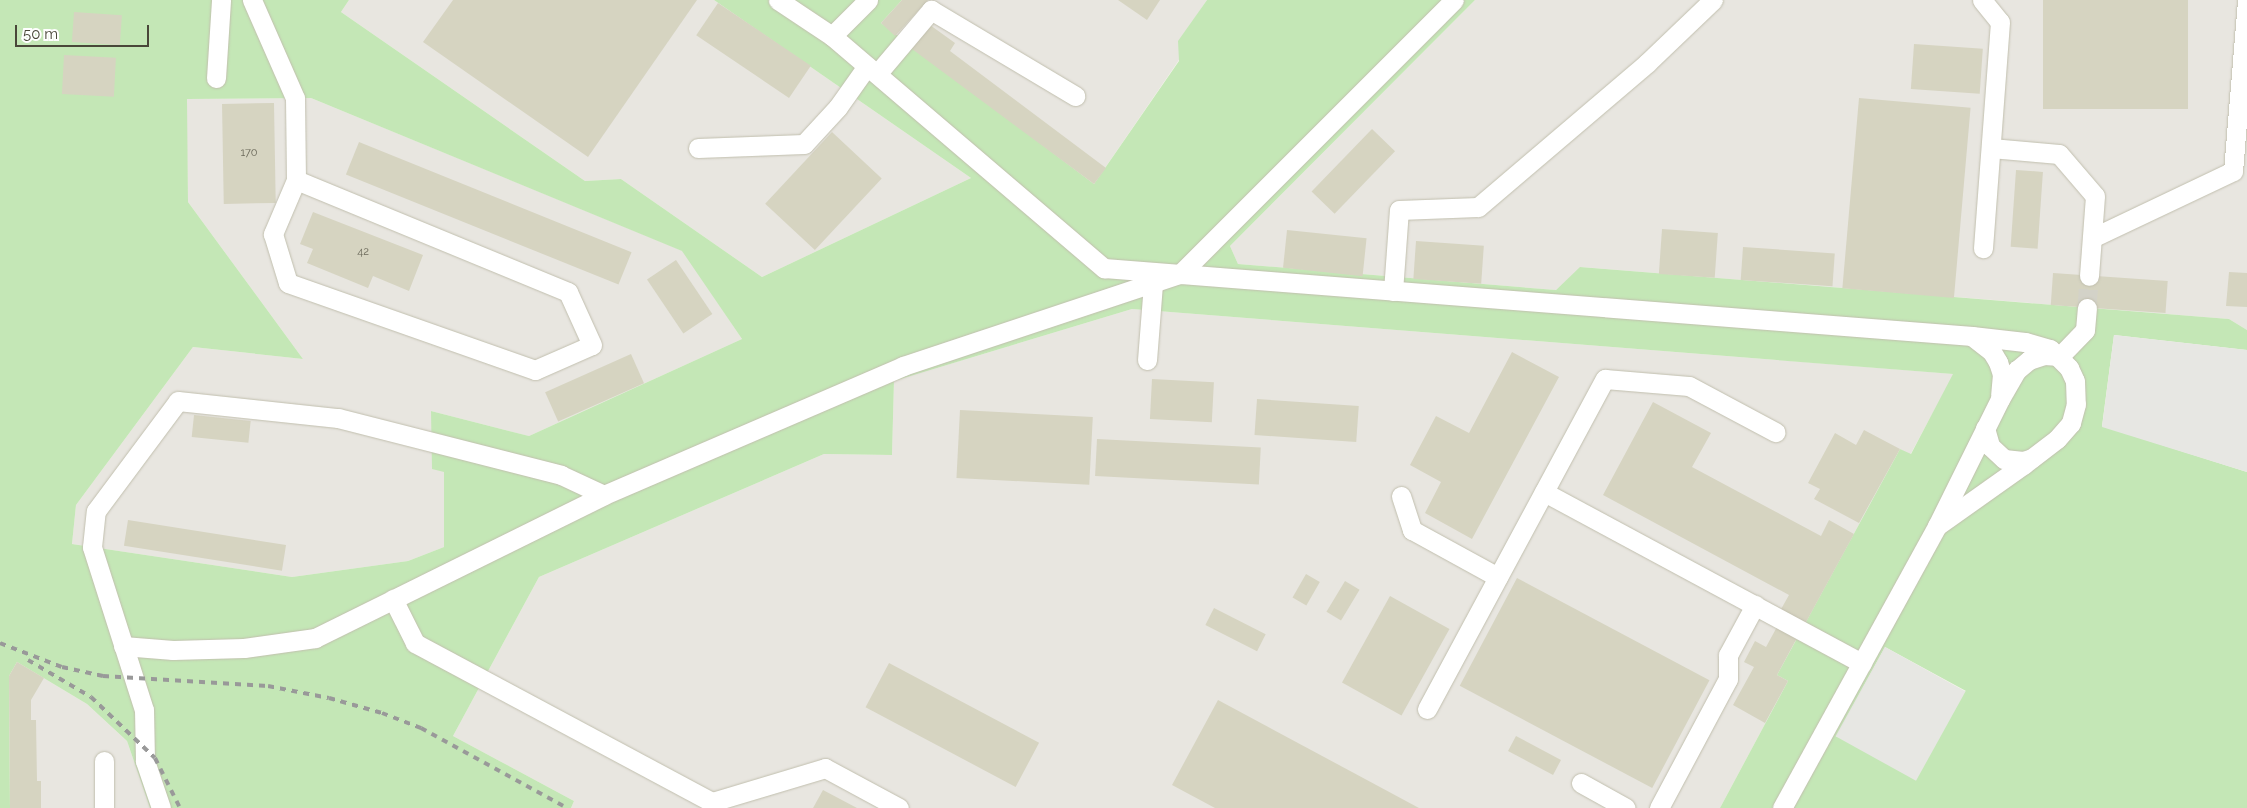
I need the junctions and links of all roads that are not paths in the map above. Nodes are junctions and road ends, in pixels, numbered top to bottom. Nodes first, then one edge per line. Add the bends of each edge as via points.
1 (221, 0) edge
2 (252, 0) edge
3 (778, 0) edge
4 (868, 0) edge
5 (1454, 0) edge
6 (1712, 0) edge
7 (1982, 0) edge
8 (2247, 0) edge
9 (832, 36) junction
10 (872, 70) junction
11 (216, 78) dead end
12 (1075, 96) dead end
13 (698, 148) dead end
14 (1990, 148) junction
15 (296, 180) junction
16 (2092, 238) junction
17 (1983, 248) dead end
18 (1104, 268) junction
19 (1180, 274) junction
20 (2089, 276) tunnel mouth
21 (1153, 277) junction
22 (1393, 291) junction
23 (1102, 300) junction
24 (2086, 308) tunnel mouth
25 (1972, 336) junction
26 (2060, 356) junction
27 (1147, 360) dead end
28 (2000, 399) junction
29 (1985, 428) junction
30 (1775, 432) dead end
31 (2032, 458) junction
32 (1544, 492) junction
33 (604, 495) junction
34 (1401, 496) dead end
35 (1937, 526) junction
36 (1498, 577) junction
37 (393, 599) junction
38 (1755, 605) junction
39 (123, 646) junction
40 (1862, 663) junction
41 (1427, 709) dead end
42 (104, 761) dead end
43 (1581, 784) dead end
44 (104, 808) edge
45 (161, 808) edge
46 (900, 808) edge
47 (1626, 808) edge
48 (1659, 808) edge
49 (1782, 808) edge

1 - 11 street
2 - 15 street via 295,98
3 - 9 street
4 - 9 street
5 - 19 street
6 - 22 street via 1647,63 1478,207 1399,210
7 - 14 street via 2000,22
8 - 16 street via 2233,171
9 - 10 street
10 - 12 street via 930,10
10 - 13 street via 804,144
10 - 18 street
14 - 16 street via 2059,154 2095,196
14 - 17 street
15 - 15 street via 273,234 288,283 535,370 592,345 568,292
16 - 20 street
18 - 21 street
18 - 23 street
19 - 21 street
19 - 22 street
21 - 23 street
21 - 27 street
22 - 25 street
23 - 33 street via 903,366
24 - 26 street via 2085,330
25 - 26 street via 2025,342 2050,349
25 - 28 street via 1983,343 1998,362 2002,374
26 - 28 street via 2044,355 2029,360 2017,370
26 - 31 street via 2075,381 2076,404 2071,423 2057,439
28 - 29 street
29 - 31 street via 1990,446 2004,459
29 - 35 street
30 - 32 street via 1689,386 1605,379
31 - 35 street
32 - 36 street
32 - 38 street
33 - 37 street
33 - 39 street via 561,475 338,418 178,401 96,512 92,547
34 - 36 street via 1412,530
35 - 40 street
36 - 41 street
37 - 39 street via 315,638 244,648 173,650
37 - 46 street via 415,643 712,802 825,768
38 - 40 street
38 - 48 street via 1728,655 1728,679
39 - 45 street via 144,710 145,761
40 - 49 street
42 - 44 street
43 - 47 street

